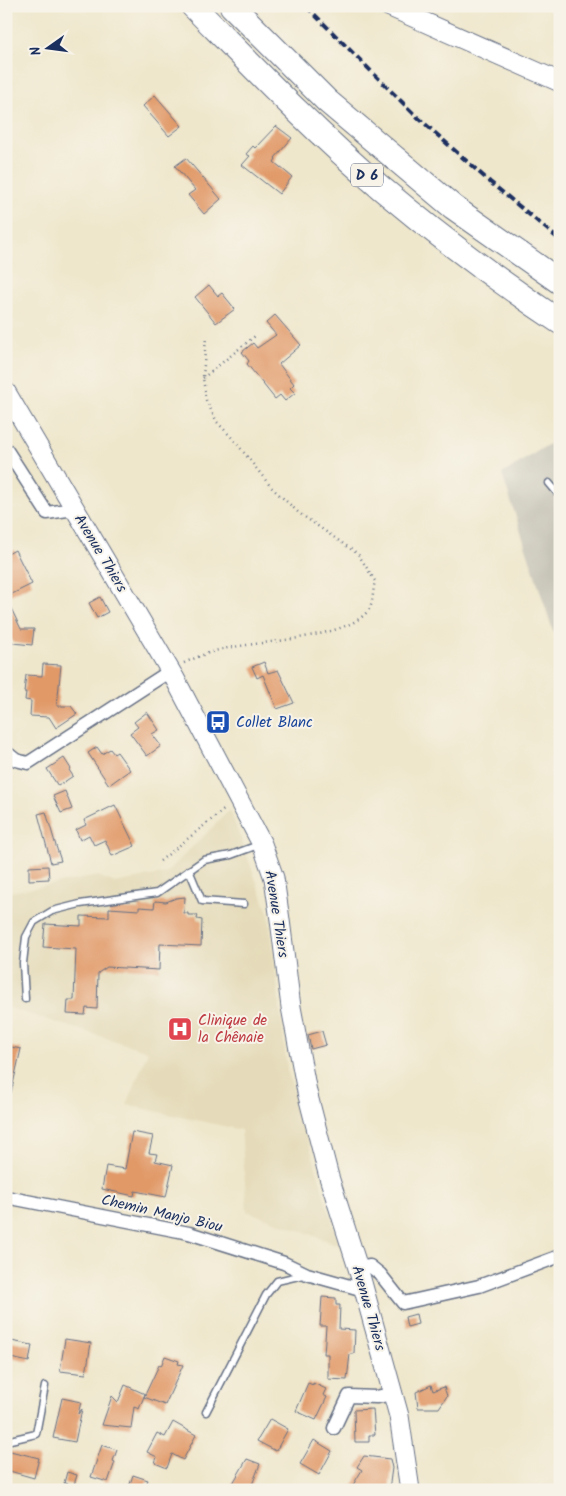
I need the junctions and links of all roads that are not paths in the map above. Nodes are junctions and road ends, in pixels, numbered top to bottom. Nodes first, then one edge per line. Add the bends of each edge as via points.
1 (193, 6) edge
2 (232, 6) edge
3 (388, 6) edge
4 (560, 82) edge
5 (560, 282) edge
6 (560, 322) edge
7 (6, 392) edge
8 (6, 449) edge
9 (549, 483) dead end
10 (560, 496) edge
11 (74, 510) junction
12 (170, 671) junction
13 (6, 753) edge
14 (262, 844) junction
15 (189, 870) junction
16 (244, 904) dead end
17 (25, 999) dead end
18 (6, 1197) edge
19 (560, 1256) edge
20 (358, 1268) junction
21 (307, 1274) junction
22 (364, 1290) junction
23 (45, 1386) dead end
24 (393, 1394) junction
25 (206, 1412) dead end
26 (334, 1428) dead end
27 (6, 1441) edge
28 (410, 1490) edge

1 - 6 highway, D 6 via 305,118 380,187 458,250
2 - 5 highway, D 6 via 334,107 453,207
3 - 4 main road
7 - 11 main road, Avenue Thiers
8 - 11 street via 47,512
9 - 10 lane
11 - 12 main road, Avenue Thiers
12 - 13 street via 28,763
12 - 14 main road, Avenue Thiers
14 - 15 lane via 232,855 204,860
14 - 20 main road, Avenue Thiers via 274,878 291,1007 307,1092 328,1177
15 - 16 lane via 202,900
15 - 17 lane via 157,894 80,904 52,911 34,922 26,937 23,963
18 - 21 street, Chemin Manjo Biou via 189,1233 284,1263
19 - 20 street via 479,1286 403,1303 370,1266
20 - 22 main road, Avenue Thiers
21 - 22 street, Chemin Manjo Biou
21 - 25 lane via 277,1281 266,1295
22 - 24 main road, Avenue Thiers
23 - 27 lane via 36,1434
24 - 26 street via 349,1396
24 - 28 main road, Avenue Thiers

